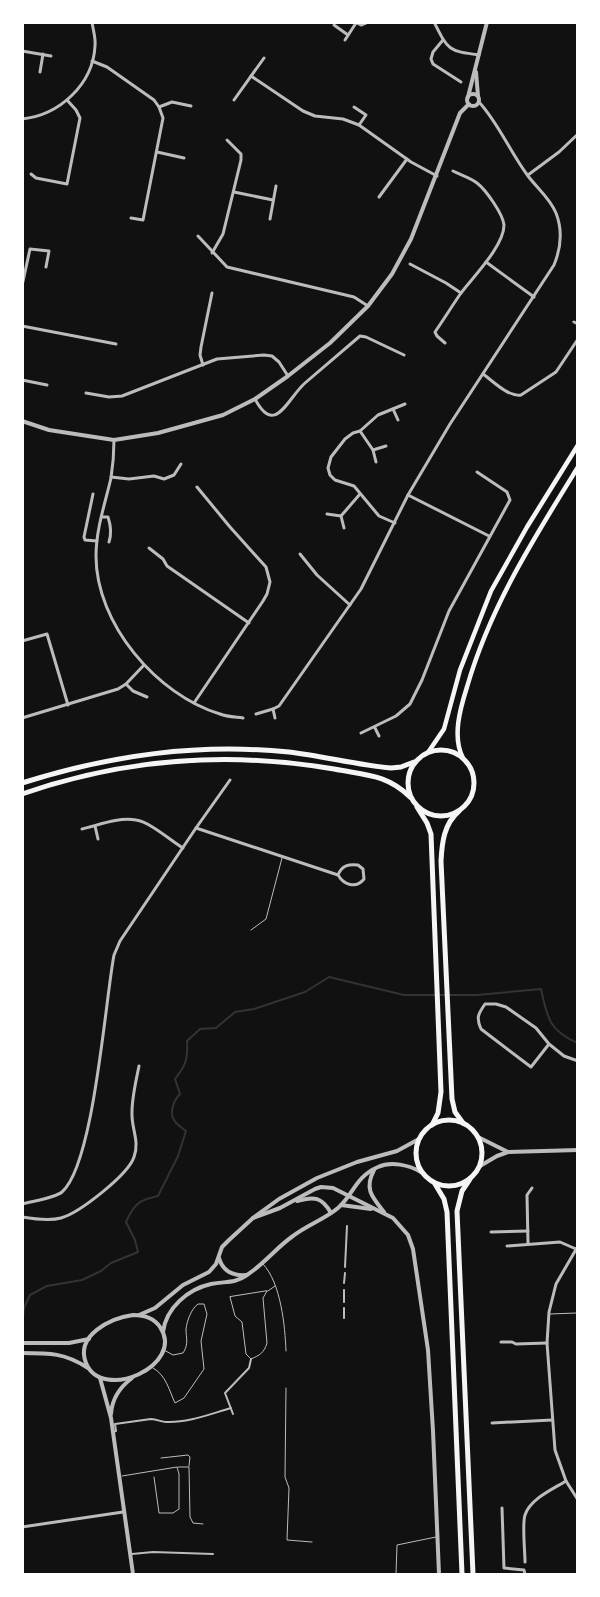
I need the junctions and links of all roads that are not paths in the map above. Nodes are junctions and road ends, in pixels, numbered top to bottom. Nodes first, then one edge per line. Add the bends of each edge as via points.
1 (92, 22) edge
2 (368, 22) edge
3 (434, 22) edge
4 (487, 22) edge
5 (356, 23) edge
6 (334, 25) dead end
7 (348, 35) junction
8 (345, 40) dead end
9 (443, 40) junction
10 (22, 51) edge
11 (43, 54) junction
12 (480, 55) junction
13 (51, 56) dead end
14 (264, 58) dead end
15 (92, 61) junction
16 (476, 70) junction
17 (40, 72) dead end
18 (251, 76) junction
19 (460, 82) dead end
20 (478, 96) junction
21 (468, 97) junction
22 (67, 100) junction
23 (234, 100) dead end
24 (479, 102) junction
25 (469, 104) junction
26 (191, 106) dead end
27 (159, 107) junction
28 (354, 108) dead end
29 (22, 119) edge
30 (359, 125) junction
31 (578, 134) edge
32 (227, 140) dead end
33 (157, 152) junction
34 (184, 158) dead end
35 (406, 159) junction
36 (453, 171) dead end
37 (31, 174) dead end
38 (528, 175) junction
39 (437, 176) junction
40 (276, 186) dead end
41 (234, 192) junction
42 (379, 197) dead end
43 (273, 200) junction
44 (131, 218) dead end
45 (270, 219) dead end
46 (198, 236) dead end
47 (212, 252) junction
48 (486, 262) junction
49 (410, 264) dead end
50 (46, 267) dead end
51 (22, 286) edge
52 (212, 293) dead end
53 (461, 294) junction
54 (534, 297) junction
55 (368, 306) junction
56 (22, 326) edge
57 (578, 339) edge
58 (445, 343) dead end
59 (116, 344) dead end
60 (404, 356) dead end
61 (203, 365) junction
62 (482, 374) junction
63 (288, 376) junction
64 (22, 380) edge
65 (47, 385) dead end
66 (86, 393) dead end
67 (254, 399) junction
68 (405, 404) dead end
69 (393, 409) junction
70 (398, 420) dead end
71 (22, 421) edge
72 (360, 431) junction
73 (114, 440) junction
74 (578, 445) edge
75 (386, 446) dead end
76 (373, 450) junction
77 (376, 462) dead end
78 (181, 464) dead end
79 (578, 467) edge
80 (477, 472) dead end
81 (111, 476) junction
82 (197, 487) dead end
83 (93, 494) dead end
84 (360, 494) junction
85 (408, 495) junction
86 (327, 514) dead end
87 (341, 516) junction
88 (102, 517) junction
89 (394, 523) junction
90 (344, 528) dead end
91 (489, 536) junction
92 (97, 542) junction
93 (109, 542) dead end
94 (149, 548) dead end
95 (300, 554) dead end
96 (350, 605) junction
97 (249, 623) junction
98 (22, 641) edge
99 (144, 665) junction
100 (126, 684) junction
101 (147, 697) dead end
102 (194, 703) junction
103 (68, 705) junction
104 (273, 709) junction
105 (256, 714) dead end
106 (22, 718) edge
107 (243, 718) dead end
108 (275, 718) dead end
109 (375, 728) junction
110 (361, 733) dead end
111 (379, 736) dead end
112 (429, 751) junction
113 (463, 758) junction
114 (414, 762) junction
115 (230, 780) dead end
116 (22, 783) edge
117 (22, 794) edge
118 (410, 797) junction
119 (417, 807) junction
120 (459, 811) junction
121 (95, 826) junction
122 (196, 828) junction
123 (82, 830) dead end
124 (98, 839) dead end
125 (183, 848) junction
126 (282, 857) junction
127 (338, 875) junction
128 (251, 930) dead end
129 (549, 1044) junction
130 (578, 1061) edge
131 (139, 1066) dead end
132 (463, 1123) junction
133 (432, 1125) junction
134 (478, 1136) junction
135 (419, 1139) junction
136 (578, 1150) edge
137 (508, 1152) junction
138 (480, 1166) junction
139 (375, 1168) junction
140 (421, 1172) junction
141 (470, 1179) junction
142 (435, 1184) junction
143 (532, 1188) dead end
144 (349, 1195) junction
145 (290, 1203) junction
146 (22, 1204) edge
147 (341, 1205) junction
148 (375, 1210) junction
149 (331, 1213) junction
150 (386, 1214) junction
151 (22, 1217) edge
152 (253, 1218) junction
153 (346, 1226) dead end
154 (528, 1231) junction
155 (491, 1232) dead end
156 (528, 1243) junction
157 (506, 1246) dead end
158 (577, 1248) edge
159 (219, 1258) junction
160 (262, 1263) junction
161 (345, 1267) dead end
162 (345, 1273) dead end
163 (248, 1275) junction
164 (344, 1283) dead end
165 (275, 1285) junction
166 (344, 1290) dead end
167 (267, 1292) junction
168 (344, 1302) dead end
169 (344, 1308) dead end
170 (576, 1313) edge
171 (549, 1314) junction
172 (139, 1315) junction
173 (344, 1318) dead end
174 (162, 1332) junction
175 (89, 1339) junction
176 (501, 1342) dead end
177 (22, 1343) edge
178 (547, 1343) junction
179 (164, 1350) junction
180 (286, 1351) dead end
181 (22, 1353) edge
182 (251, 1359) junction
183 (151, 1367) junction
184 (90, 1370) junction
185 (135, 1376) junction
186 (100, 1378) junction
187 (286, 1388) dead end
188 (231, 1408) junction
189 (233, 1414) dead end
190 (111, 1418) junction
191 (552, 1420) junction
192 (492, 1423) dead end
193 (112, 1432) junction
194 (162, 1458) dead end
195 (177, 1467) junction
196 (190, 1467) junction
197 (118, 1476) junction
198 (154, 1477) dead end
199 (566, 1481) junction
200 (578, 1500) edge
201 (502, 1508) dead end
202 (124, 1512) junction
203 (203, 1524) dead end
204 (22, 1527) edge
205 (438, 1536) junction
206 (312, 1542) dead end
207 (213, 1554) dead end
208 (129, 1555) junction
209 (525, 1562) dead end
210 (133, 1574) edge
211 (396, 1574) edge
212 (439, 1574) edge
213 (462, 1574) edge
214 (473, 1574) edge
215 (525, 1574) edge

1 - 15 street via 95,45
2 - 5 street
3 - 9 street
4 - 12 street
5 - 7 street
6 - 7 street
7 - 8 street
9 - 12 street via 454,51
9 - 19 street via 433,52 433,64
10 - 11 street
11 - 13 street
11 - 17 street
12 - 16 street
14 - 18 street
15 - 22 street via 79,89
15 - 27 street via 107,67
16 - 20 street
16 - 21 street
18 - 23 street
18 - 30 street via 302,111
20 - 21 street
20 - 24 street
21 - 25 street
22 - 29 street via 51,111
22 - 37 street via 80,118 67,184 36,178
24 - 25 street via 475,106
24 - 38 street
25 - 39 street via 460,113
26 - 27 street via 172,102
27 - 33 street via 163,118
28 - 30 street via 366,115
30 - 35 street
31 - 38 street
32 - 41 street via 241,154
33 - 34 street
33 - 44 street via 143,220
35 - 39 street
35 - 42 street
36 - 48 street via 478,184 502,218 502,233
38 - 54 street via 550,202 561,238 554,265
39 - 55 street via 411,239 392,274
40 - 43 street
41 - 43 street
41 - 47 street via 223,234
43 - 45 street
46 - 47 street
47 - 55 street via 228,267 354,297
48 - 53 street
48 - 54 street
49 - 53 street
50 - 51 street via 48,251 30,249
52 - 61 street via 200,347
53 - 58 street via 435,332
54 - 62 street
55 - 63 street via 330,343
56 - 59 street
57 - 62 street via 556,372 521,395 509,393
60 - 67 street via 360,336 304,383 276,416 262,412
61 - 63 street via 216,359 272,356
61 - 66 street via 122,396
62 - 85 street
63 - 67 street
64 - 65 street
67 - 73 street via 223,415 174,430
68 - 69 street
69 - 70 street
69 - 72 street via 373,418
71 - 73 street via 49,430
72 - 76 street
72 - 84 street via 345,439 331,457 328,468 335,480 354,486
73 - 81 street
74 - 112 main road via 491,591 460,670 444,729
75 - 76 street
76 - 77 street
78 - 81 street via 174,475 164,478
79 - 113 main road via 524,555 484,638 460,713 458,739
80 - 91 street via 507,492 510,500
81 - 88 street
82 - 97 street via 269,574 267,594
83 - 92 street via 84,537
84 - 87 street
84 - 89 street via 379,516
85 - 89 street
85 - 91 street
86 - 87 street
87 - 90 street
88 - 92 street
88 - 93 street via 109,520
89 - 96 street
91 - 109 street via 449,611 410,704
92 - 99 street via 98,578 104,601 129,647
94 - 97 street via 167,566
95 - 96 street via 317,575
96 - 104 street via 279,706
97 - 102 street
98 - 103 street via 47,634
99 - 100 street
99 - 102 street via 178,695
100 - 101 street
100 - 103 street
102 - 107 street via 222,715
103 - 106 street
104 - 105 street
104 - 108 street
109 - 110 street
109 - 111 street
112 - 113 highway via 444,749
112 - 114 highway
113 - 120 highway via 472,772 474,788 468,802
114 - 116 highway via 391,768 291,752 199,750 113,759
114 - 118 highway via 407,779
115 - 122 street
117 - 118 highway via 115,769 180,760 226,759 284,762 378,777 393,782
118 - 119 highway
119 - 120 highway via 437,816
119 - 133 highway via 431,834 441,1097
120 - 132 highway via 449,823 442,850 452,1104
121 - 123 street
121 - 124 street
121 - 125 street via 137,820
122 - 125 street
122 - 126 street
125 - 146 street via 120,941 114,955 90,1119 75,1174 61,1193
126 - 127 street
126 - 128 lane via 266,919
127 - 127 street via 353,886 364,879 363,869 358,865 344,866
129 - 129 street via 531,1067 481,1029 478,1014 485,1004 506,1007 536,1028
129 - 130 street via 564,1056
131 - 151 street via 132,1111 137,1146 129,1168 72,1214 59,1218
132 - 133 highway via 445,1120
132 - 134 highway
133 - 135 highway
134 - 137 street
134 - 138 highway via 482,1151
135 - 140 highway via 416,1158
135 - 152 street via 397,1151 317,1178
136 - 137 street
137 - 138 street
138 - 141 highway
139 - 140 street via 409,1166
139 - 144 street
139 - 150 street via 369,1186 372,1196
140 - 142 highway
141 - 142 highway via 456,1186
141 - 214 highway via 462,1190 457,1211
142 - 213 highway via 447,1212
143 - 154 street via 527,1195
144 - 145 street via 321,1187
144 - 147 street
144 - 148 street
145 - 149 street via 312,1198 322,1201
145 - 152 street
147 - 148 street
147 - 149 street
148 - 150 street
149 - 160 street via 295,1234
150 - 205 street via 399,1224 413,1249 428,1350
152 - 159 street via 222,1248
153 - 161 street
154 - 155 street
154 - 156 street
156 - 157 street
156 - 158 street via 560,1242
158 - 171 street via 556,1284
159 - 163 street via 229,1273
159 - 172 street via 210,1272 183,1285 156,1308
160 - 163 street
160 - 165 lane
162 - 164 street
163 - 174 street via 233,1282 212,1284 193,1291 170,1311
165 - 167 lane
165 - 180 lane via 283,1317
166 - 168 street
167 - 182 lane via 263,1298 267,1343 265,1350
167 - 182 lane via 230,1297 235,1316 242,1322 246,1354
169 - 173 street
170 - 171 lane
171 - 178 street
172 - 174 street via 153,1320
172 - 175 street via 114,1320
174 - 179 street
175 - 177 street via 69,1343
175 - 184 street via 85,1356
176 - 178 street
178 - 191 street
179 - 183 street
179 - 183 lane via 173,1355 183,1352 188,1342 186,1330 192,1312 198,1304 204,1304 207,1314 201,1341 204,1369 184,1398 175,1403 165,1379
181 - 184 street via 60,1354
182 - 188 street via 249,1368 225,1393
183 - 185 street
184 - 186 street
185 - 186 street via 114,1380
185 - 190 street via 123,1385 114,1400
186 - 190 street
187 - 206 lane via 288,1540
188 - 189 street
188 - 193 street via 202,1418 164,1423 151,1419 115,1424 116,1431
190 - 193 street
191 - 192 street
191 - 199 street via 555,1450
193 - 197 street
194 - 196 lane via 188,1455
195 - 196 lane
195 - 197 lane
195 - 198 lane via 179,1509 173,1513 160,1513
196 - 203 lane via 190,1517 193,1523
197 - 202 street
199 - 200 street
199 - 209 street via 533,1502 524,1516
201 - 215 street via 504,1568 524,1570
202 - 204 street
202 - 208 street
205 - 211 lane via 397,1545
205 - 212 street
207 - 208 street via 153,1552
208 - 210 street

